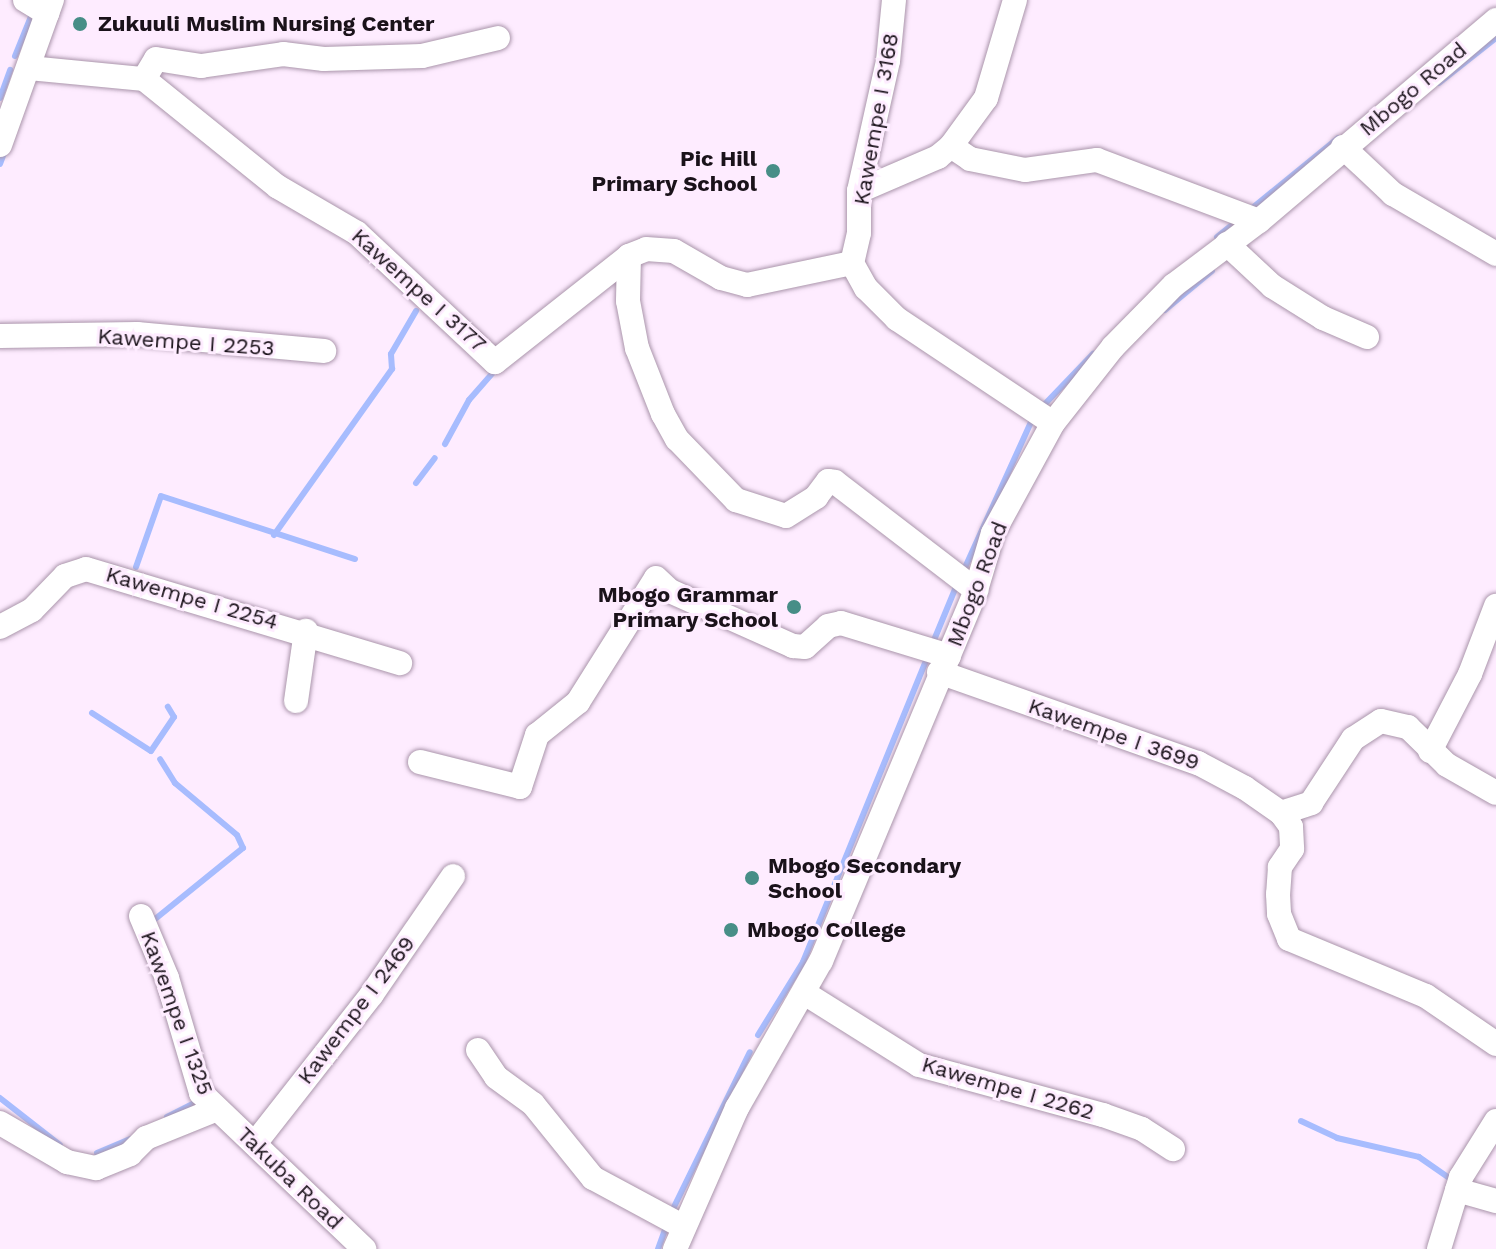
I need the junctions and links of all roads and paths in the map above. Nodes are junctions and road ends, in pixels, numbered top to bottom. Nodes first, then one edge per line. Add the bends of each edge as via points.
1 (25, 0) edge
2 (894, 0) edge
3 (1015, 0) edge
4 (50, 6) edge
5 (1496, 20) edge
6 (498, 38) dead end
7 (29, 68) junction
8 (144, 79) junction
9 (0, 145) edge
10 (951, 146) junction
11 (1343, 147) junction
12 (859, 191) junction
13 (1259, 221) junction
14 (1231, 249) junction
15 (1496, 254) edge
16 (629, 256) junction
17 (852, 263) junction
18 (0, 336) edge
19 (1367, 337) dead end
20 (324, 351) dead end
21 (1053, 423) junction
22 (976, 590) junction
23 (1496, 606) edge
24 (0, 627) edge
25 (306, 631) junction
26 (400, 663) dead end
27 (944, 664) junction
28 (296, 701) dead end
29 (1430, 751) junction
30 (420, 762) dead end
31 (1496, 793) edge
32 (1281, 813) junction
33 (453, 876) dead end
34 (141, 916) dead end
35 (806, 994) junction
36 (1496, 1044) edge
37 (478, 1050) dead end
38 (215, 1110) junction
39 (1496, 1121) edge
40 (0, 1123) edge
41 (256, 1142) junction
42 (1173, 1149) dead end
43 (1457, 1190) junction
44 (1496, 1201) edge
45 (680, 1238) edge
46 (364, 1249) edge
47 (1439, 1249) edge

1 - 4 street
2 - 12 street, Kawempe I 3168 via 886,73
3 - 10 street via 986,98
4 - 7 street
5 - 11 street, Mbogo Road
6 - 8 street via 422,56 324,59 283,54 201,66 156,59
7 - 8 street
7 - 9 street
8 - 16 street, Kawempe I 3177 via 278,187 357,233 495,362
10 - 12 street via 938,157
10 - 13 street via 970,159 1025,170 1097,160
11 - 13 street, Mbogo Road
11 - 15 street via 1393,194
12 - 17 street, Kawempe I 3168 via 859,233
13 - 14 street, Mbogo Road
14 - 19 street via 1284,294
14 - 21 street, Mbogo Road via 1207,255 1143,315
16 - 17 street, Kawempe I 3177 via 654,248 674,251 721,278 747,285
16 - 22 street via 628,301 637,348 663,414 677,439 736,500 786,516 816,497 828,481 835,482
17 - 21 street via 866,288 897,319
18 - 20 street, Kawempe I 2253 via 137,334
21 - 22 street, Mbogo Road via 993,533
22 - 27 street, Mbogo Road
23 - 29 street via 1470,674
24 - 25 street, Kawempe I 2254 via 32,610 65,576 86,569
25 - 26 street, Kawempe I 2254
25 - 28 street
27 - 30 street, Kawempe I 3699 via 841,623 828,626 805,647 793,646 670,591 656,578 578,702 537,735 520,787
27 - 32 street, Kawempe I 3699 via 1198,763
27 - 35 street, Mbogo Road
29 - 31 street
29 - 32 street via 1408,727 1381,721 1353,739 1311,803
32 - 36 street via 1291,827 1292,849 1280,867 1279,914 1289,939 1426,996
33 - 41 street, Kawempe I 2469 via 372,994
34 - 38 street, Kawempe I 1325 via 172,993 201,1093
35 - 42 street, Kawempe I 2262 via 919,1065 1103,1115 1142,1129
35 - 45 street, Mbogo Road via 737,1108
37 - 45 street via 496,1077 533,1104 593,1178
38 - 40 street, Takuba Road via 146,1138 130,1154 96,1168 67,1162
38 - 41 street, Takuba Road
39 - 43 street
41 - 46 street, Takuba Road
43 - 44 street
43 - 47 street

